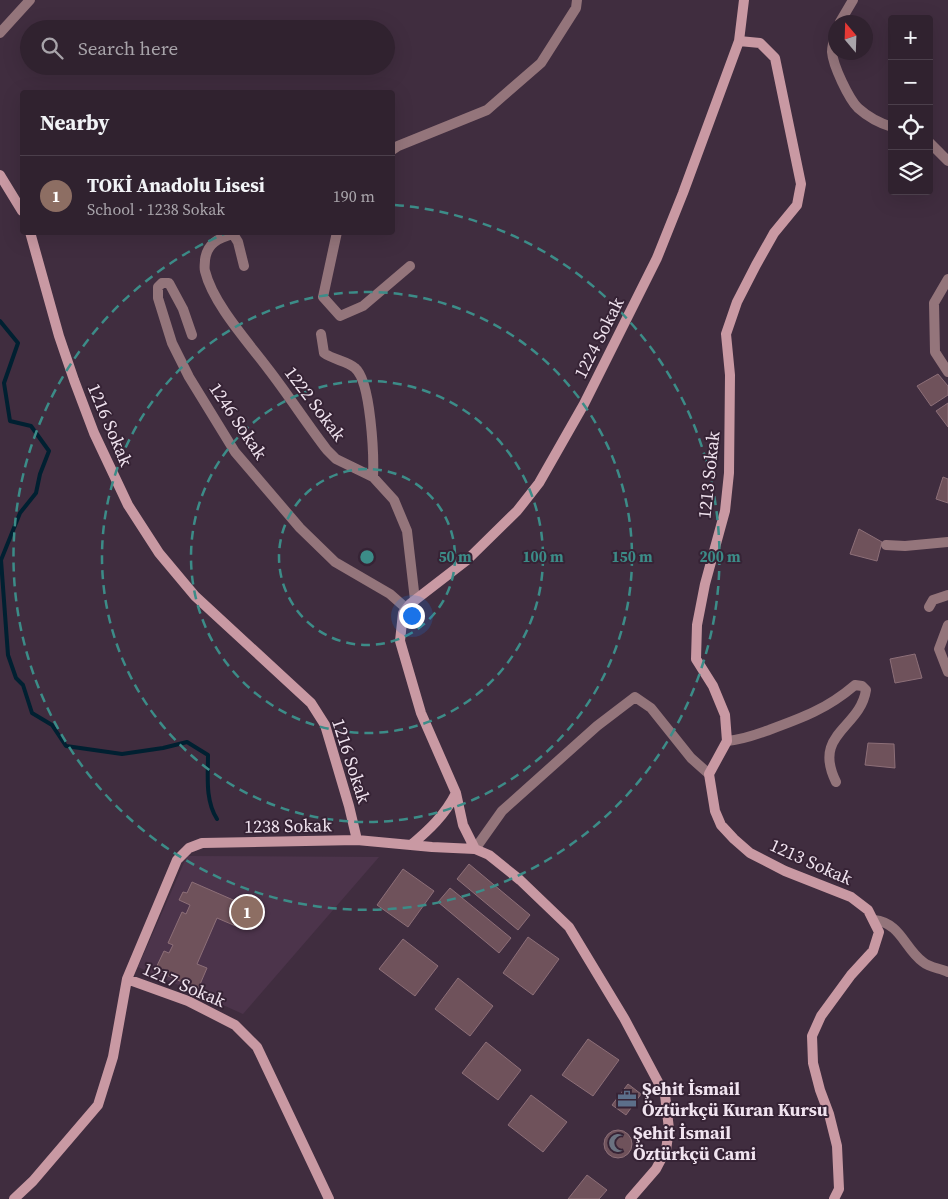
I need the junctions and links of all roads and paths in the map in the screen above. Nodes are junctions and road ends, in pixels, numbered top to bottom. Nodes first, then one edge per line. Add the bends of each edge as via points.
1 (30, 0) edge
2 (577, 0) edge
3 (744, 0) edge
4 (853, 0) edge
5 (844, 15) edge
6 (0, 33) edge
7 (739, 41) junction
8 (834, 60) edge
9 (888, 126) edge
10 (933, 146) edge
11 (395, 148) edge
12 (948, 161) edge
13 (0, 176) edge
14 (20, 208) edge
15 (31, 235) edge
16 (230, 235) edge
17 (234, 235) edge
18 (336, 235) edge
19 (244, 266) dead end
20 (410, 266) dead end
21 (948, 279) edge
22 (321, 334) dead end
23 (192, 335) dead end
24 (948, 372) edge
25 (374, 477) junction
26 (948, 542) edge
27 (886, 545) dead end
28 (948, 595) edge
29 (415, 600) junction
30 (929, 607) dead end
31 (407, 608) junction
32 (948, 625) edge
33 (948, 672) edge
34 (727, 741) junction
35 (709, 774) junction
36 (836, 782) dead end
37 (456, 793) junction
38 (357, 840) junction
39 (219, 843) joint
40 (411, 845) junction
41 (475, 849) junction
42 (874, 920) junction
43 (948, 972) edge
44 (127, 979) junction
45 (14, 1199) edge
46 (329, 1199) edge
47 (630, 1199) edge
48 (834, 1199) edge

1 - 6 street
2 - 11 street via 576,8 541,63 487,110
3 - 7 street
4 - 5 street
7 - 29 street, 1224 Sokak via 657,258 584,404 543,475 517,511 491,538
7 - 34 street, 1213 Sokak via 760,43 775,58 801,184 797,205 774,233 756,264 726,334 730,375 729,473 725,511 704,584 697,625 696,659 713,686 725,715
8 - 9 street via 857,107
10 - 12 street
13 - 14 street
15 - 38 street, 1216 Sokak via 74,380 94,433 128,505 159,553 195,596 311,703 325,725
16 - 25 street, 1222 Sokak via 209,246 206,255 204,270 214,294 327,450 336,459
17 - 19 street, 1222 Sokak
18 - 20 street via 323,297 340,316 363,306
21 - 24 street via 934,303 935,352
22 - 25 street via 324,353 355,368 362,377 372,438
23 - 31 street, 1246 Sokak via 174,292 169,284 162,283 158,287 158,298 172,343 235,452 300,528 335,562 390,594
25 - 29 street, 1222 Sokak via 394,500 402,516
26 - 27 street
28 - 30 street via 933,600
29 - 31 street
31 - 37 street via 400,642 404,660 421,714
32 - 33 street via 939,649
34 - 35 street
34 - 36 street via 741,740 808,717 855,685 862,686 866,690 864,700 834,740 829,752 830,769
35 - 41 street via 691,758 651,708 635,697 596,726 502,810
35 - 42 street, 1213 Sokak via 715,811 721,825 734,840 785,871 851,897 868,910
37 - 40 street via 432,827
37 - 41 street via 463,825
38 - 39 street, 1238 Sokak
38 - 40 street
39 - 44 street, 1217 Sokak via 202,843 189,848 177,860
40 - 41 street
41 - 47 street via 489,855 520,880 569,927 624,1018 665,1095 669,1129 666,1150 656,1169
42 - 43 street via 892,926 924,964
42 - 48 street via 879,932 873,951 821,1016 812,1036 813,1063 837,1146 839,1189
44 - 45 street via 113,1057 98,1105
44 - 46 street, 1217 Sokak via 188,1001 235,1025 257,1047

